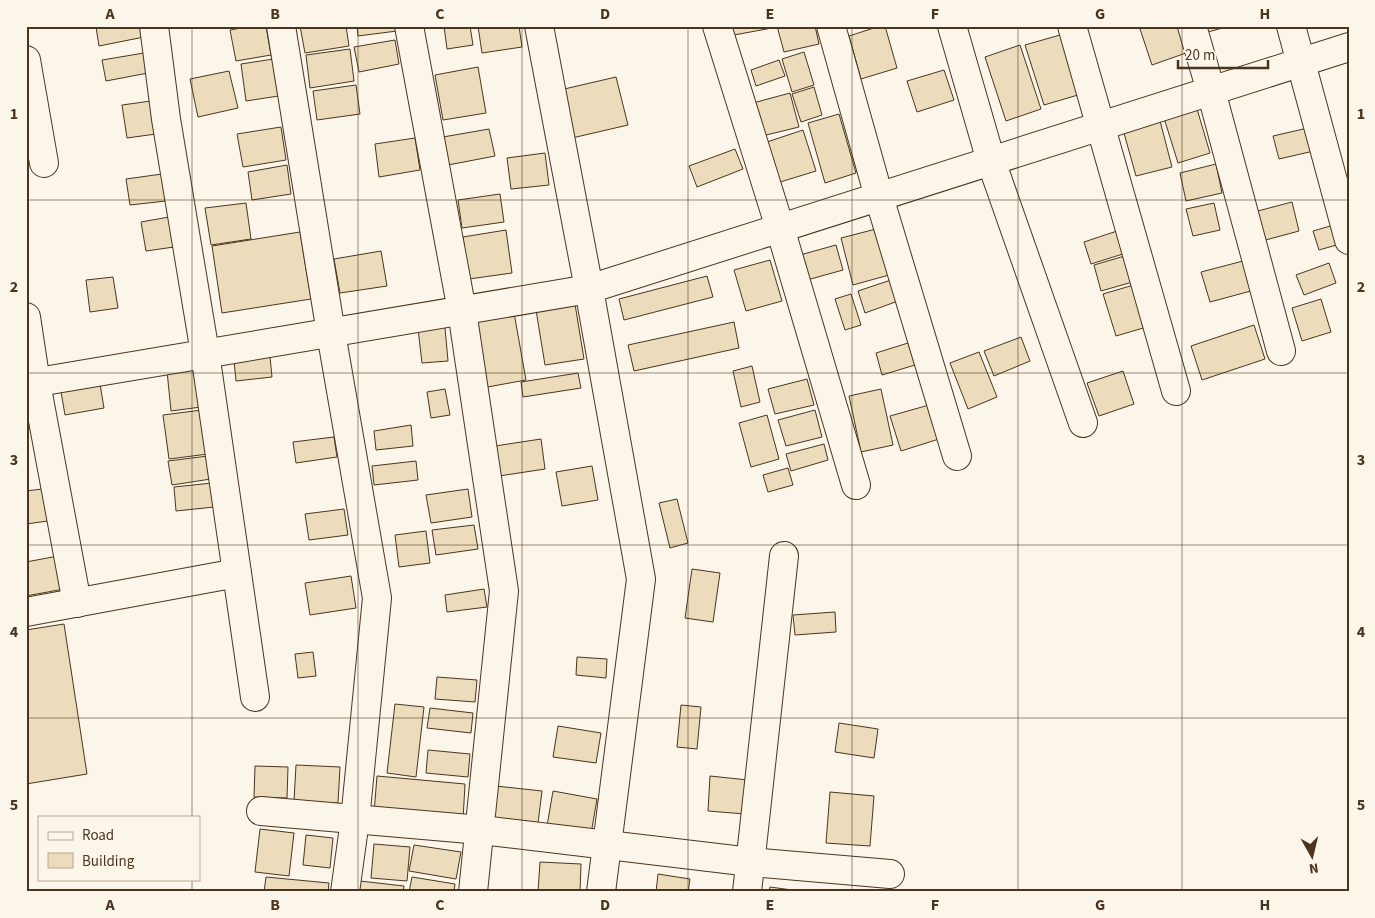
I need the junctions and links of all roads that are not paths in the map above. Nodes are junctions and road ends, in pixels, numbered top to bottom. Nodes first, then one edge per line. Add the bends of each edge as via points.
1 (154, 26) edge
2 (280, 26) edge
3 (410, 26) edge
4 (538, 26) edge
5 (717, 26) edge
6 (830, 26) edge
7 (952, 26) edge
8 (1072, 26) edge
9 (1192, 26) edge
10 (1291, 26) edge
11 (1349, 47) edge
12 (26, 60) edge
13 (1301, 62) junction
14 (1211, 91) junction
15 (1102, 126) junction
16 (990, 161) junction
17 (44, 163) dead end
18 (880, 197) junction
19 (780, 228) junction
20 (1349, 240) edge
21 (589, 289) junction
22 (462, 311) junction
23 (26, 317) edge
24 (331, 333) junction
25 (1281, 351) dead end
26 (206, 353) junction
27 (31, 383) edge
28 (1176, 391) dead end
29 (1083, 423) dead end
30 (957, 456) dead end
31 (856, 485) dead end
32 (784, 556) dead end
33 (237, 573) junction
34 (77, 603) junction
35 (26, 612) edge
36 (255, 697) dead end
37 (261, 811) dead end
38 (355, 820) junction
39 (481, 830) junction
40 (607, 845) junction
41 (750, 862) junction
42 (892, 886) edge
43 (346, 892) edge
44 (474, 892) edge
45 (601, 892) edge
46 (747, 892) edge

1 - 26 street via 166,119
2 - 24 street
3 - 22 street
4 - 21 street
5 - 19 street
6 - 18 street
7 - 16 street
8 - 15 street
9 - 14 street
10 - 13 street
11 - 13 street
12 - 17 street
13 - 14 street
13 - 20 street
14 - 15 street
14 - 25 street
15 - 16 street
15 - 28 street
16 - 18 street
16 - 29 street
18 - 19 street
18 - 30 street
19 - 21 street
19 - 31 street
21 - 22 street
21 - 40 street via 641,579
22 - 24 street
22 - 39 street via 504,591
23 - 27 street
24 - 26 street
24 - 38 street via 377,598
26 - 27 street
26 - 33 street
27 - 34 street
32 - 41 street
33 - 34 street
33 - 36 street
34 - 35 street
37 - 38 street
38 - 39 street
38 - 43 street
39 - 40 street
39 - 44 street
40 - 41 street
40 - 45 street
41 - 42 street
41 - 46 street

